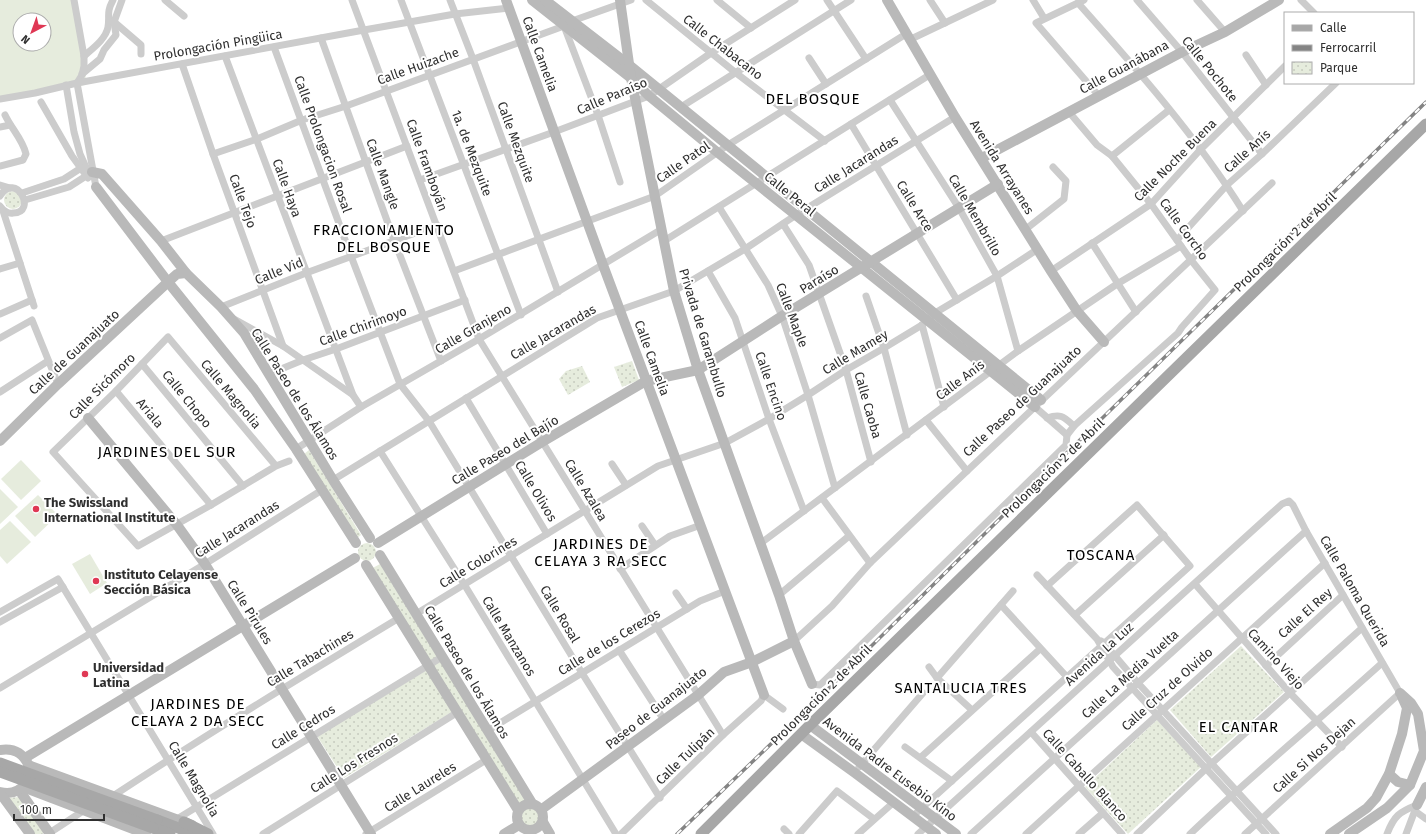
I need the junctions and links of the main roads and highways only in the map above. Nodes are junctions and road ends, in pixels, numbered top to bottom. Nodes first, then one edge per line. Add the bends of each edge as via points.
1 (532, 0) edge
2 (545, 0) edge
3 (887, 0) edge
4 (1279, 0) edge
5 (620, 2) edge
6 (508, 4) edge
7 (568, 24) junction
8 (629, 65) junction
9 (631, 78) junction
10 (1426, 124) edge
11 (982, 158) junction
12 (89, 174) road end
13 (998, 184) junction
14 (96, 187) road end
15 (873, 262) junction
16 (862, 268) junction
17 (186, 273) junction
18 (168, 282) junction
19 (1104, 342) road end
20 (996, 368) junction
21 (698, 370) junction
22 (646, 381) junction
23 (1038, 403) road end
24 (88, 418) road end
25 (0, 441) edge
26 (374, 540) junction
27 (356, 543) junction
28 (380, 555) junction
29 (355, 558) junction
30 (366, 565) junction
31 (243, 627) junction
32 (794, 641) junction
33 (752, 662) junction
34 (812, 684) road end
35 (764, 694) road end
36 (810, 726) junction
37 (1421, 732) junction
38 (801, 734) junction
39 (1402, 734) junction
40 (0, 750) edge
41 (27, 762) junction
42 (0, 763) edge
43 (0, 772) edge
44 (1389, 774) junction
45 (64, 778) junction
46 (1410, 785) junction
47 (1426, 787) edge
48 (21, 789) junction
49 (0, 793) edge
50 (52, 799) junction
51 (532, 803) junction
52 (1416, 808) road end
53 (542, 809) junction
54 (518, 810) junction
55 (181, 820) junction
56 (543, 822) junction
57 (519, 825) junction
58 (152, 827) edge
59 (531, 832) edge
60 (369, 833) edge
61 (30, 834) edge
62 (49, 834) edge
63 (170, 834) edge
64 (194, 834) edge
65 (208, 834) edge
66 (213, 834) edge
67 (504, 834) edge
68 (550, 834) edge
69 (701, 834) edge
70 (936, 834) edge
71 (956, 834) edge
72 (1330, 834) edge
73 (1349, 834) edge

1 - 7 main road, Calle Peral
2 - 7 main road, Calle Peral
3 - 11 main road, Avenida Arrayanes via 955,117
4 - 11 main road, Calle Guanábana via 1225,32 1141,73
5 - 8 main road, Privada de Garambullo
6 - 22 main road, Calle Camelia
7 - 8 main road, Calle Peral
7 - 9 main road, Calle Peral
8 - 9 main road, Privada de Garambullo
8 - 15 main road, Calle Peral
9 - 16 main road, Calle Peral via 717,152
9 - 21 main road, Privada de Garambullo via 674,291
10 - 36 main road, Prolongación 2 de Abril
11 - 13 main road, Avenida Arrayanes
12 - 17 main road, Calle Paseo de los Álamos via 102,174
13 - 15 main road, Paraíso
13 - 19 main road, Avenida Arrayanes via 1077,311
14 - 18 main road, Calle Paseo de los Álamos
15 - 16 main road, Paraíso
15 - 20 main road, Calle Peral
16 - 20 main road, Calle Peral via 924,322
16 - 21 main road, Paraíso
17 - 18 main road via 177,274
17 - 26 main road, Calle Paseo de los Álamos via 244,333 333,480
18 - 25 main road, Calle de Guanajuato
18 - 27 main road, Calle Paseo de los Álamos via 254,389
20 - 23 main road, Calle Peral
21 - 22 main road, Paraíso
21 - 32 main road, Privada de Garambullo
22 - 26 main road, Calle Paseo del Bajío via 422,516
22 - 33 main road, Calle Camelia
24 - 31 main road, Calle Pirules via 177,525 205,564
26 - 27 main road via 362,538
26 - 28 main road via 381,549
27 - 29 main road via 353,551
28 - 30 main road via 372,564
28 - 51 main road, Calle Paseo de los Álamos
29 - 30 main road
29 - 31 main road
30 - 54 main road
31 - 41 main road via 128,695
31 - 60 main road, Calle Pirules
32 - 33 main road, Paseo de Guanajuato
32 - 34 main road, Privada de Garambullo
33 - 35 main road, Calle Camelia
33 - 53 main road, Paseo de Guanajuato via 724,672 698,695
36 - 38 main road, Prolongación 2 de Abril
36 - 71 main road, Avenida Padre Eusebio Kino
37 - 39 main road via 1412,730
37 - 39 main road via 1418,714 1411,702 1400,693 1407,708
37 - 46 main road via 1424,751
38 - 69 main road, Prolongación 2 de Abril
38 - 70 main road, Avenida Padre Eusebio Kino
39 - 44 main road
40 - 41 main road via 14,750
41 - 45 main road
41 - 48 main road via 28,777
42 - 58 main road, bridge
43 - 58 main road, bridge
44 - 46 main road via 1398,782
44 - 72 main road via 1376,798 1367,808
45 - 50 main road
45 - 55 main road
46 - 73 main road via 1387,808
47 - 52 main road
48 - 49 main road via 13,793
48 - 50 main road
48 - 62 main road
49 - 61 main road
50 - 58 main road via 83,811
51 - 53 main road
51 - 54 main road
53 - 56 main road
54 - 57 main road via 516,818
55 - 65 main road
55 - 66 main road
56 - 59 main road
56 - 68 main road
57 - 59 main road
57 - 67 main road
58 - 63 main road
58 - 64 main road

